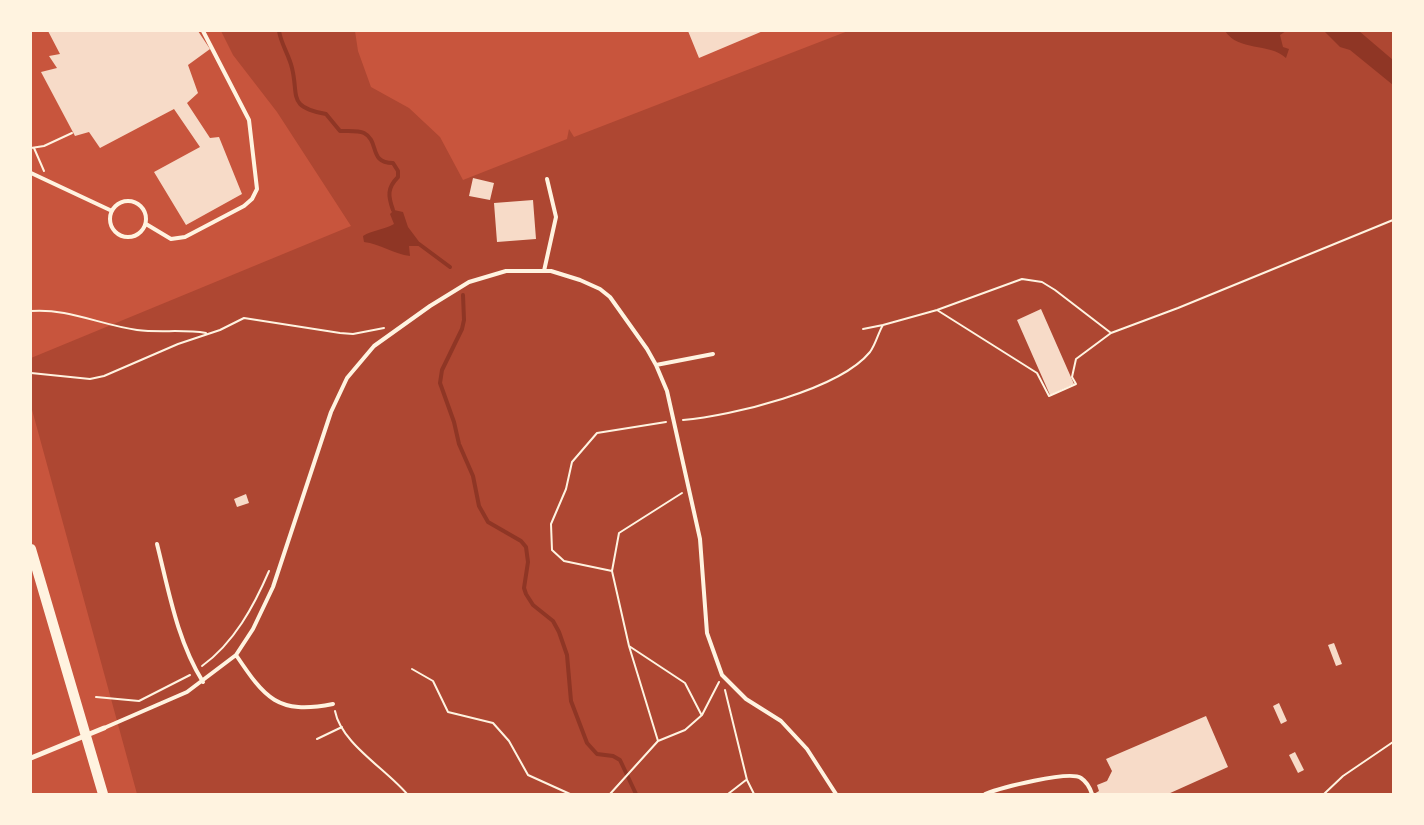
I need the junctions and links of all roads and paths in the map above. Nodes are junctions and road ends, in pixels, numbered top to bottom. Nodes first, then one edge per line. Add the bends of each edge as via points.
1 (203, 31) edge
2 (72, 133) dead end
3 (33, 148) edge
4 (31, 173) edge
5 (548, 180) dead end
6 (49, 183) junction
7 (112, 211) junction
8 (1393, 220) edge
9 (146, 224) junction
10 (544, 270) junction
11 (938, 310) junction
12 (31, 311) edge
13 (883, 324) junction
14 (863, 329) dead end
15 (382, 332) dead end
16 (1111, 333) junction
17 (208, 334) junction
18 (713, 354) dead end
19 (656, 365) junction
20 (31, 373) edge
21 (675, 421) junction
22 (690, 488) junction
23 (157, 544) dead end
24 (31, 549) edge
25 (272, 564) dead end
26 (612, 571) junction
27 (628, 646) junction
28 (236, 655) junction
29 (412, 669) dead end
30 (196, 671) junction
31 (722, 675) junction
32 (203, 682) junction
33 (96, 697) dead end
34 (333, 704) joint
35 (702, 715) junction
36 (342, 727) junction
37 (104, 728) joint
38 (87, 735) junction
39 (317, 739) dead end
40 (658, 741) junction
41 (1393, 742) edge
42 (31, 758) edge
43 (746, 780) junction
44 (993, 790) junction
45 (103, 794) edge
46 (407, 794) edge
47 (570, 794) edge
48 (610, 794) edge
49 (728, 794) edge
50 (754, 794) edge
51 (836, 794) edge
52 (985, 794) edge
53 (999, 794) edge
54 (1092, 794) edge
55 (1324, 794) edge

1 - 9 lane via 249,120 256,189 244,206 185,237 171,239
2 - 3 path
3 - 6 path
4 - 6 lane
5 - 10 lane via 556,217
6 - 7 lane
7 - 9 lane via 120,203 132,201 146,213
7 - 9 lane via 112,229 121,237 134,237
8 - 16 path
10 - 19 lane via 580,280 605,293
10 - 28 lane via 506,271 469,282 408,321 361,359 347,378 331,412 264,609
11 - 13 path
11 - 16 path via 1022,279 1042,282
11 - 16 path via 1037,373 1049,396 1076,384 1072,377 1076,359
12 - 17 path via 59,311 139,330 186,330
13 - 14 path
13 - 21 path via 875,344 863,359 802,392 759,406
15 - 17 path via 388,328 353,334 244,318
17 - 20 path via 104,376 90,379
18 - 19 lane
19 - 21 lane
21 - 22 lane
21 - 26 path via 597,433 572,462 566,489 551,524 552,550 564,560
22 - 26 path via 619,533
22 - 31 lane via 700,540 707,633
23 - 30 lane via 175,619
24 - 38 main road
25 - 30 path via 249,612 235,632 215,656
26 - 27 path
27 - 35 path via 685,683
27 - 40 path
28 - 32 lane
28 - 34 lane via 257,686 280,704 297,707
29 - 47 path via 433,681 448,712 488,721 503,733 528,775
30 - 32 lane
30 - 33 path via 139,700
31 - 35 path
31 - 43 path
31 - 51 lane via 746,699 787,728 807,749
32 - 37 lane via 168,702
34 - 36 path
35 - 40 path via 684,730
36 - 39 path
36 - 46 path via 348,737
37 - 38 street
38 - 42 street
38 - 45 main road
40 - 48 path
41 - 55 path via 1343,776
43 - 49 path
43 - 50 path
44 - 52 lane
44 - 53 lane
44 - 54 lane via 1068,776 1080,777

